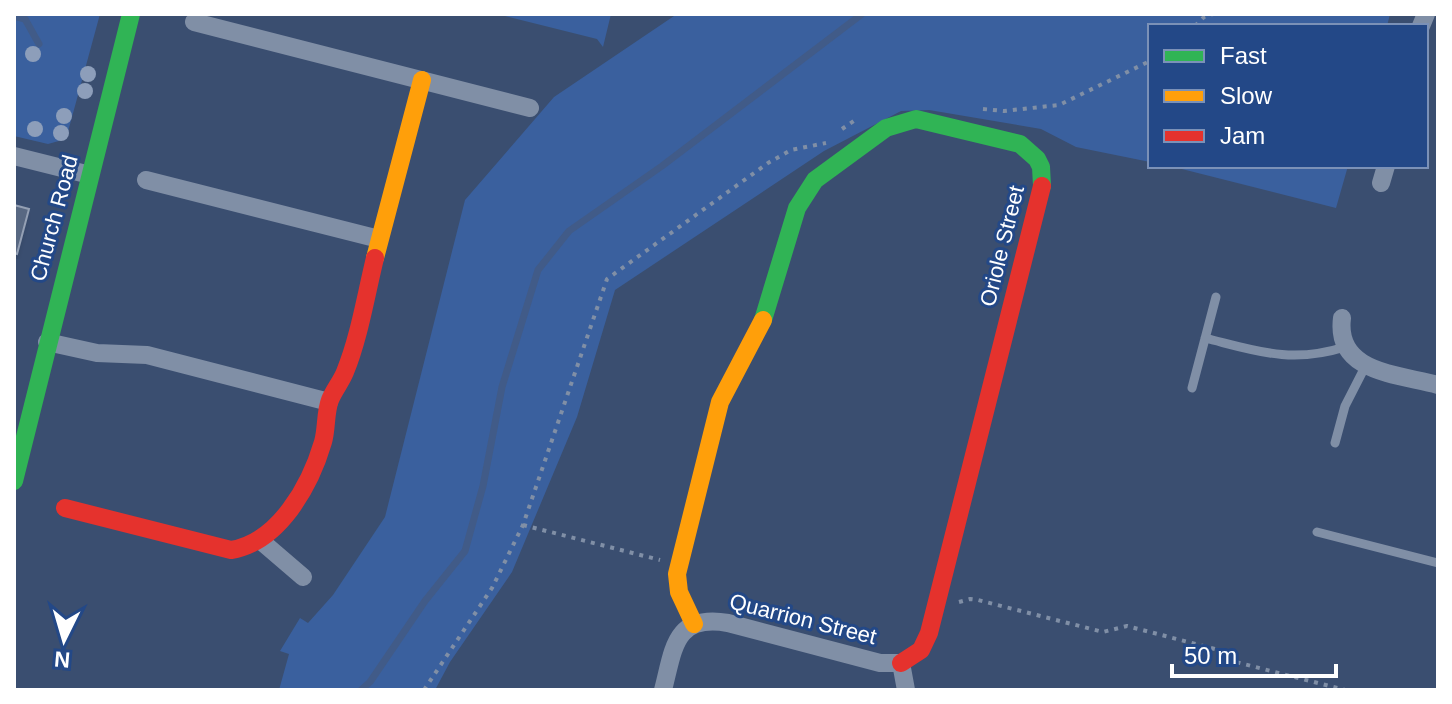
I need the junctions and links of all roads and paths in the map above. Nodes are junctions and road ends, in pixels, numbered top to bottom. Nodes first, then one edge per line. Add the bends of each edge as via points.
1 (131, 14) edge
2 (194, 22) dead end
3 (422, 80) junction
4 (530, 108) dead end
5 (14, 156) edge
6 (768, 163) dead end
7 (90, 175) junction
8 (146, 180) dead end
9 (379, 239) junction
10 (1216, 297) dead end
11 (1342, 318) dead end
12 (1205, 338) junction
13 (47, 342) junction
14 (1345, 347) junction
15 (1366, 365) junction
16 (1438, 385) edge
17 (1192, 388) dead end
18 (329, 402) junction
19 (1335, 443) dead end
20 (14, 481) edge
21 (65, 508) dead end
22 (523, 525) junction
23 (1317, 532) dead end
24 (261, 541) junction
25 (1438, 563) edge
26 (679, 564) junction
27 (303, 577) dead end
28 (954, 608) dead end
29 (694, 624) junction
30 (901, 663) junction
31 (424, 690) edge
32 (663, 690) edge
33 (906, 690) edge
34 (1345, 690) edge

1 - 7 street, Church Road
2 - 3 street
3 - 4 street
3 - 9 street
5 - 7 street
6 - 22 path via 607,279
7 - 13 street, Church Road
8 - 9 street
9 - 18 street via 346,371
10 - 12 lane
11 - 14 street
12 - 14 lane via 1287,357
12 - 17 lane
13 - 18 street via 97,353 147,355
13 - 20 street, Church Road
14 - 15 street
15 - 16 street
15 - 19 lane via 1345,406
18 - 24 street via 324,438 308,482
21 - 24 street via 231,550 246,550
22 - 26 path
22 - 31 path via 492,588
23 - 25 lane
24 - 27 street
26 - 29 street, Oriole Street via 677,584
26 - 30 street, Oriole Street via 720,402 771,305 807,189 837,162 904,121 926,120 1020,144 1041,167 1041,192 929,633 921,650
28 - 34 path via 970,599 1103,632 1127,626 1215,649 1228,660
29 - 30 street, Quarrion Street via 728,623 880,663
29 - 32 street via 678,637
30 - 33 street, Quarrion Street

